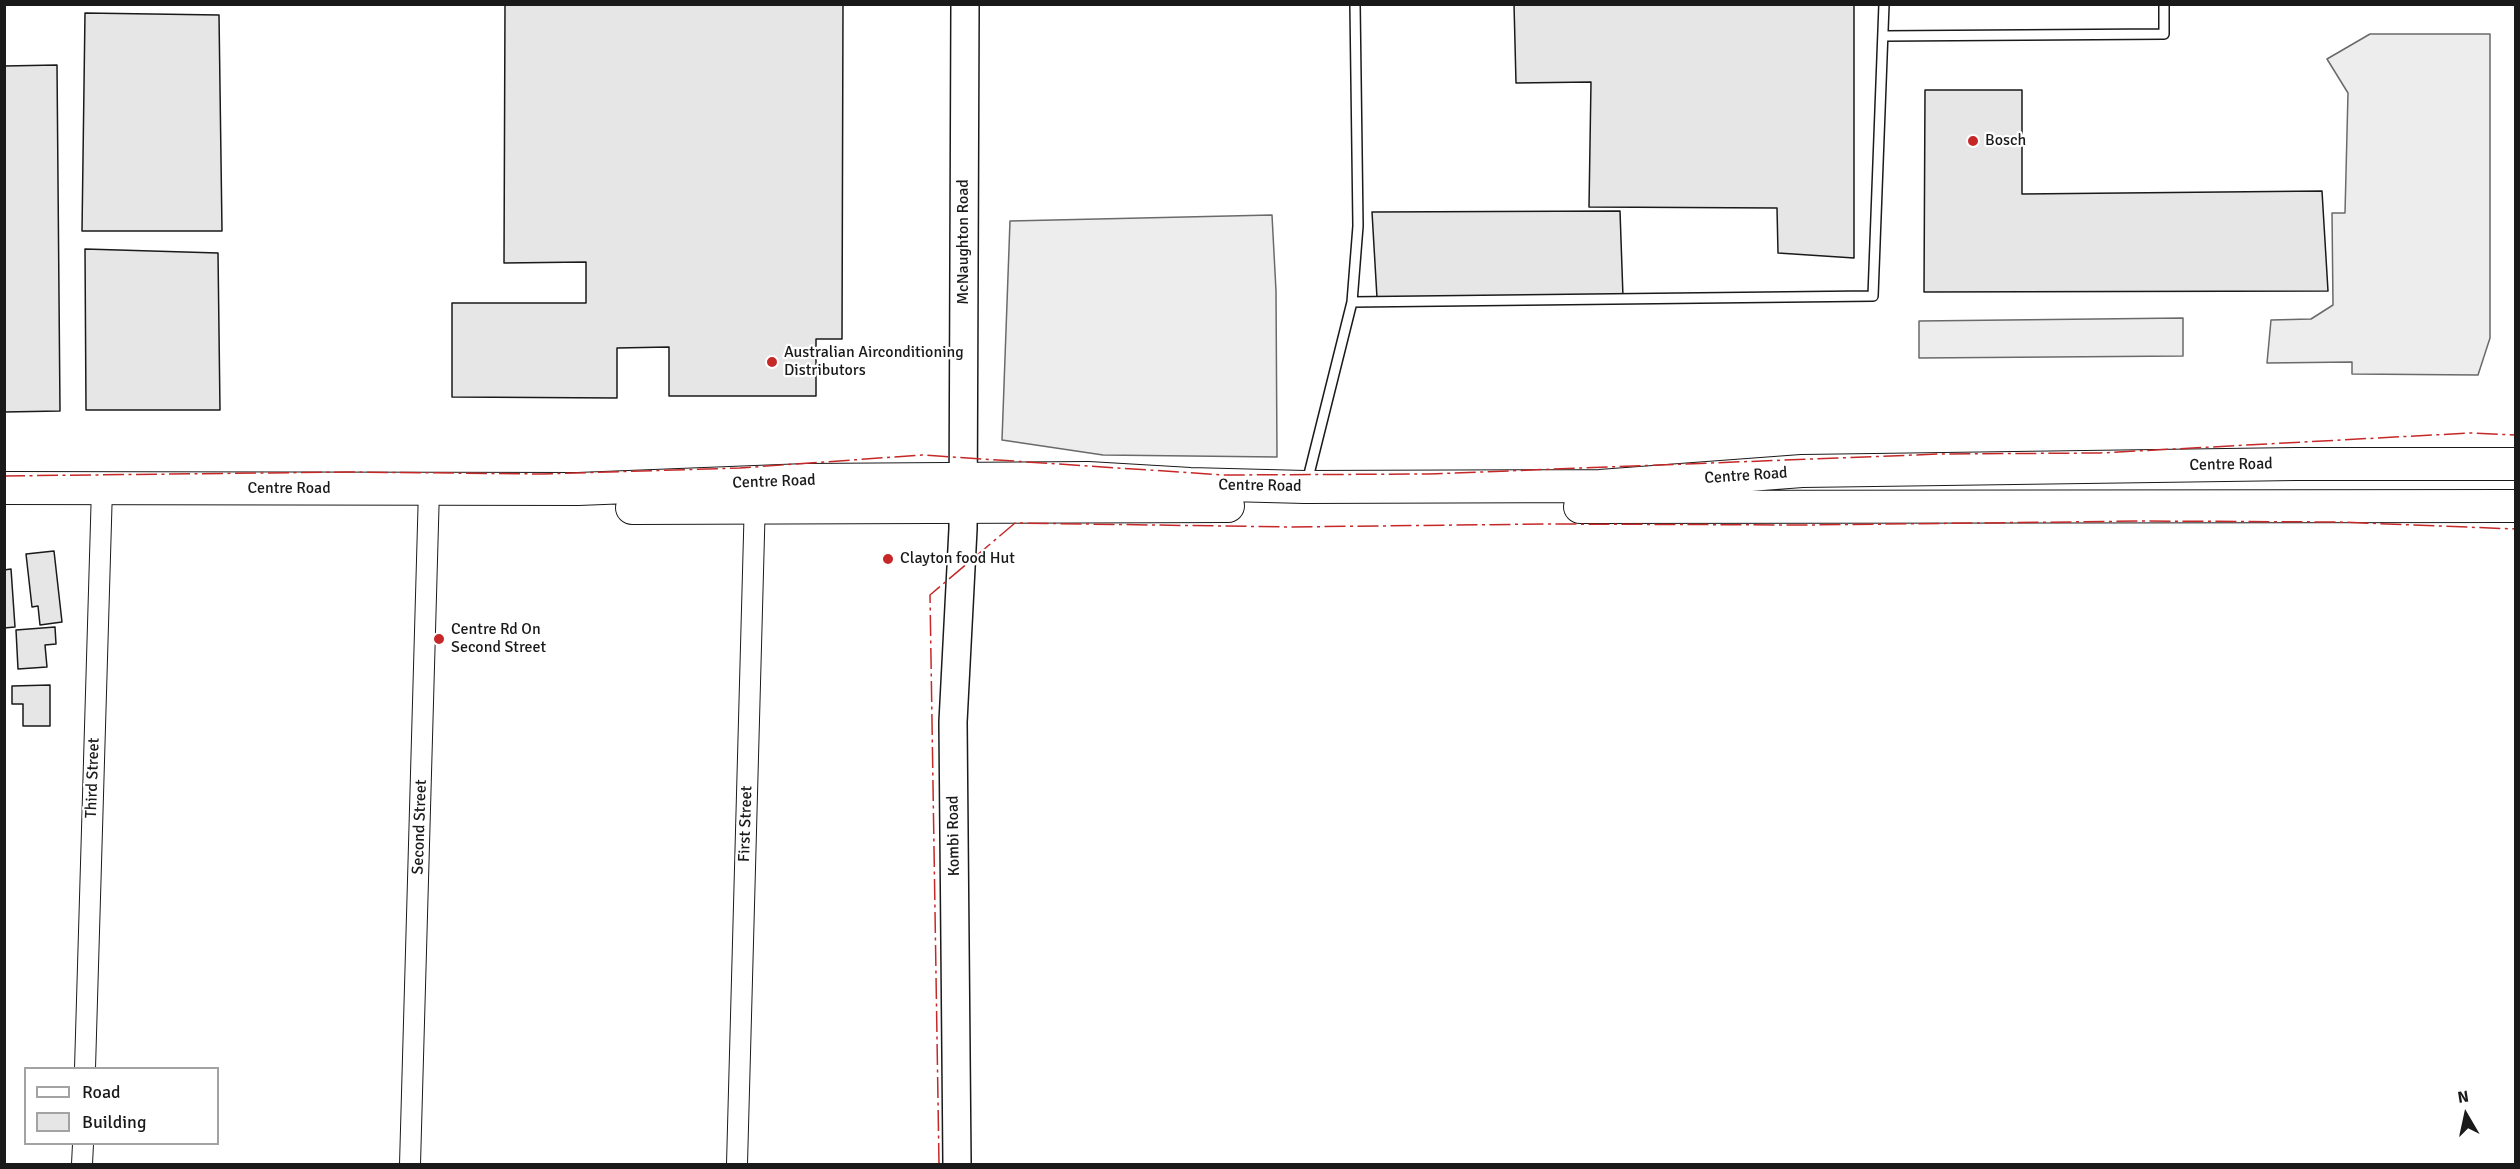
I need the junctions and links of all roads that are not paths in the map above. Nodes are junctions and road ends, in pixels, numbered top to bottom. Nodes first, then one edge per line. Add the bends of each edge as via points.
1 (964, 4) edge
2 (1355, 4) edge
3 (1884, 4) edge
4 (2164, 4) edge
5 (1884, 36) junction
6 (1352, 302) junction
7 (2516, 441) edge
8 (2436, 464) junction
9 (2516, 464) edge
10 (1305, 487) junction
11 (4, 488) edge
12 (963, 493) junction
13 (755, 495) junction
14 (102, 498) junction
15 (428, 499) junction
16 (4, 508) edge
17 (2511, 509) edge
18 (85, 1067) edge
19 (83, 1145) edge
20 (82, 1164) edge
21 (410, 1164) edge
22 (737, 1164) edge
23 (957, 1164) edge

1 - 12 main road, McNaughton Road
2 - 6 lane via 1358,226
3 - 5 lane
4 - 5 lane via 2164,34
5 - 6 lane via 1873,296
6 - 10 lane
7 - 8 main road
8 - 9 main road, Centre Road
8 - 10 main road, Centre Road via 1802,471 1600,486
10 - 12 main road, Centre Road via 1088,478
11 - 14 main road, Centre Road
12 - 13 main road, Centre Road
12 - 17 main road, Centre Road
12 - 23 main road, Kombi Road via 953,722
13 - 15 main road, Centre Road via 578,489
13 - 22 street, First Street
14 - 15 main road, Centre Road
14 - 16 main road, Centre Road
14 - 18 street, Third Street
15 - 21 street, Second Street
19 - 20 street

